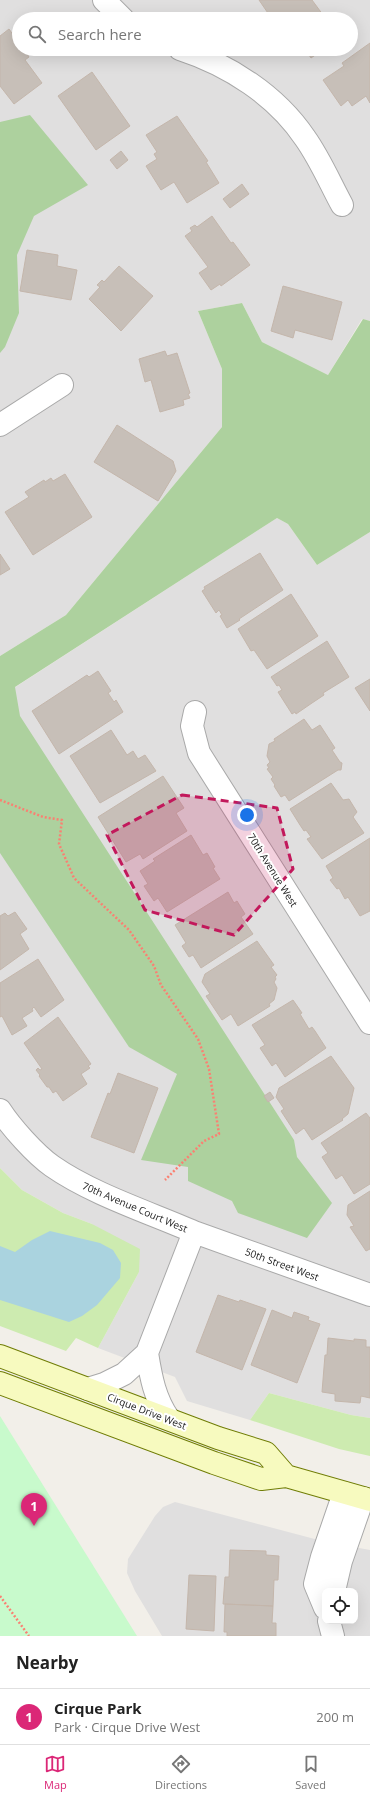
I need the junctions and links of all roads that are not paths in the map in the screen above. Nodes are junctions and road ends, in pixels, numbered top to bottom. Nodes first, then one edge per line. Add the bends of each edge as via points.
1 (104, 0) edge
2 (115, 12) edge
3 (200, 56) edge
4 (342, 205) dead end
5 (62, 385) dead end
6 (0, 425) edge
7 (195, 712) dead end
8 (370, 1023) edge
9 (0, 1110) edge
10 (194, 1232) junction
11 (370, 1295) edge
12 (147, 1353) junction
13 (0, 1356) edge
14 (0, 1383) edge
15 (88, 1388) junction
16 (170, 1420) junction
17 (286, 1476) junction
18 (359, 1497) edge
19 (335, 1588) edge
20 (322, 1601) edge
21 (329, 1624) edge
22 (333, 1636) edge

1 - 2 street
3 - 4 street via 234,72 266,95 294,123 306,138
5 - 6 street
7 - 8 street, 70th Avenue West via 192,726 199,754
9 - 10 street, 70th Avenue Court West via 9,1123 50,1165 77,1182
10 - 11 street, 50th Street West
10 - 12 street, 70th Avenue Court West
12 - 15 street, 70th Avenue Court West via 124,1374 104,1384
12 - 16 street via 154,1391
13 - 15 main road, Cirque Drive West
14 - 17 main road via 214,1464 261,1479
15 - 16 main road, Cirque Drive West
16 - 17 main road, Cirque Drive West via 266,1453
17 - 18 main road
18 - 19 street
18 - 20 street via 322,1557 315,1584
21 - 22 street

